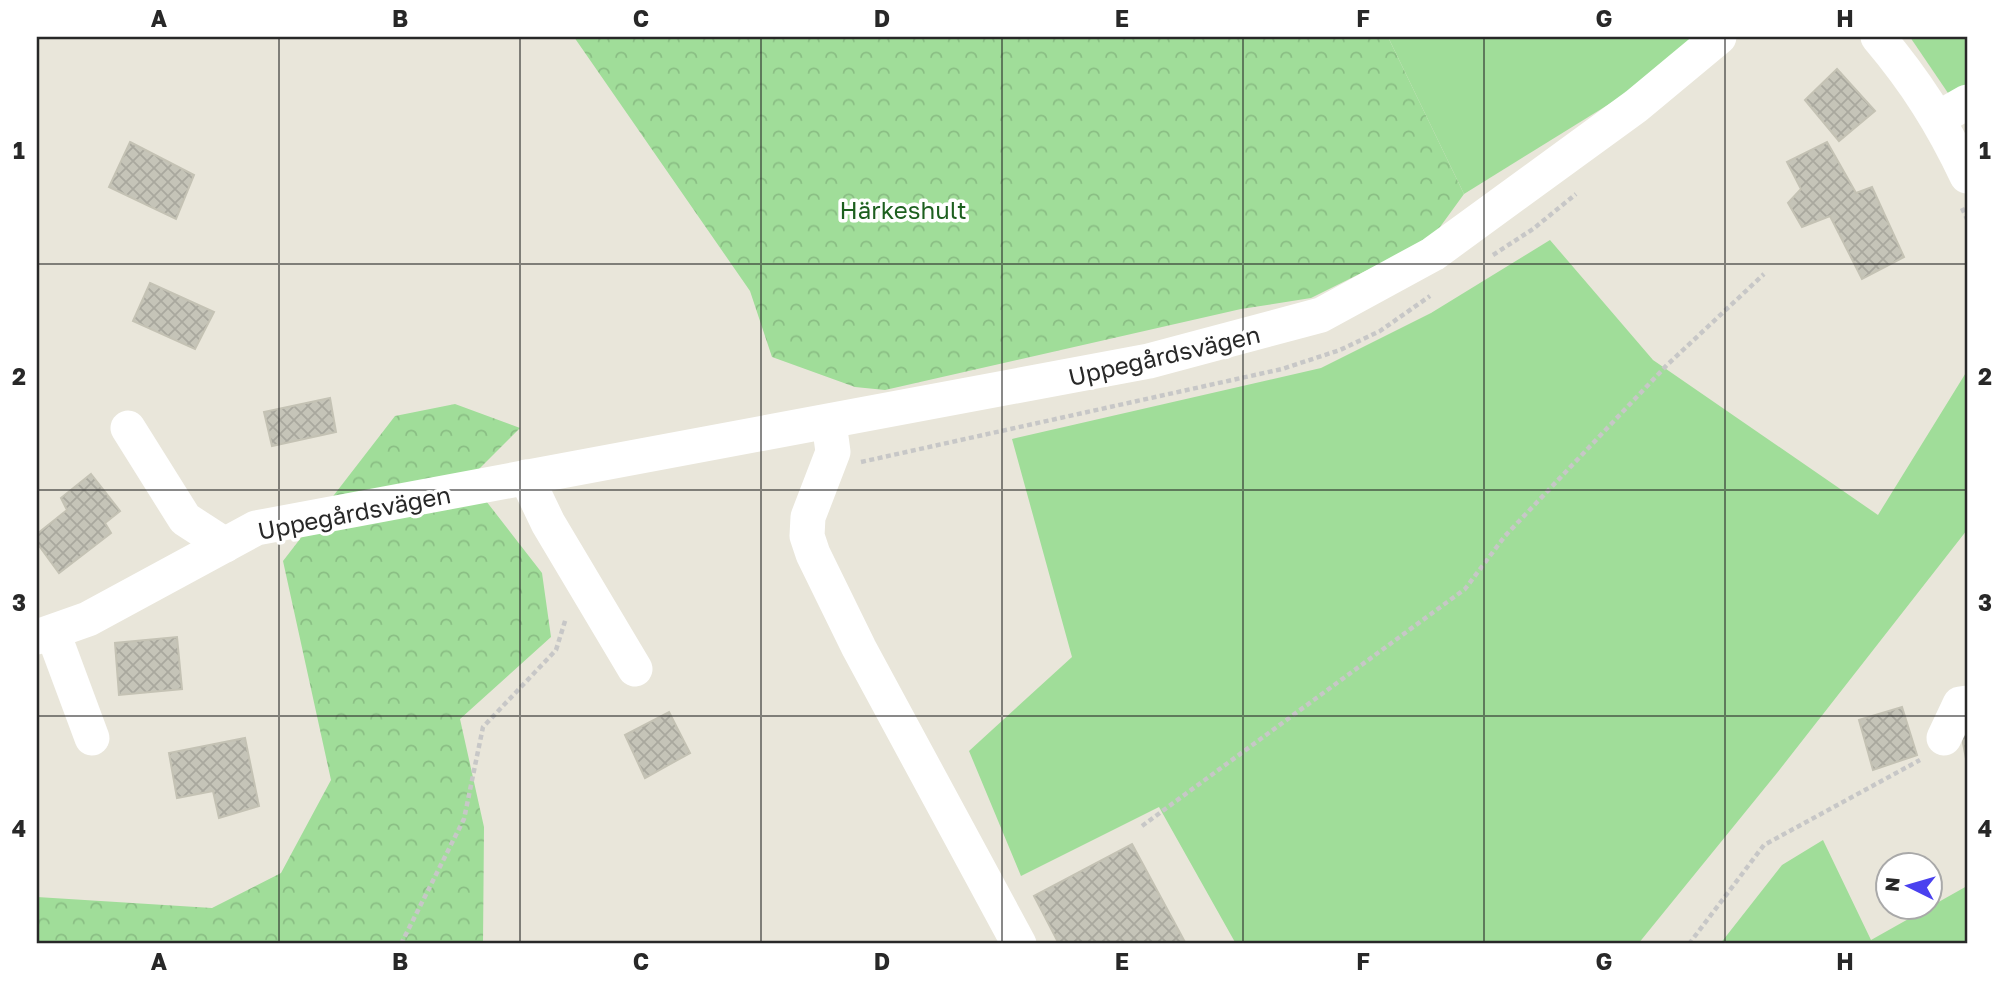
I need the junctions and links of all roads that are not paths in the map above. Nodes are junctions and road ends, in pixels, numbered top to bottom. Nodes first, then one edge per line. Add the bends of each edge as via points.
1 (1719, 37) edge
2 (1878, 37) edge
3 (1953, 110) edge
4 (1967, 176) edge
5 (829, 422) junction
6 (128, 428) dead end
7 (526, 477) junction
8 (225, 545) junction
9 (45, 635) edge
10 (635, 669) dead end
11 (1967, 703) edge
12 (92, 738) dead end
13 (1944, 738) road end
14 (1019, 944) edge

1 - 5 street, Uppegårdsvägen via 1636,106 1433,254 1321,315 1149,361
2 - 3 street via 1908,72
3 - 4 street
5 - 7 street, Uppegårdsvägen
5 - 14 street via 833,453 807,517 813,554 859,649
6 - 8 street via 185,519
7 - 8 street, Uppegårdsvägen via 256,528
7 - 10 street via 548,523
8 - 9 street, Uppegårdsvägen via 88,619
9 - 12 street
11 - 13 street via 1961,704

